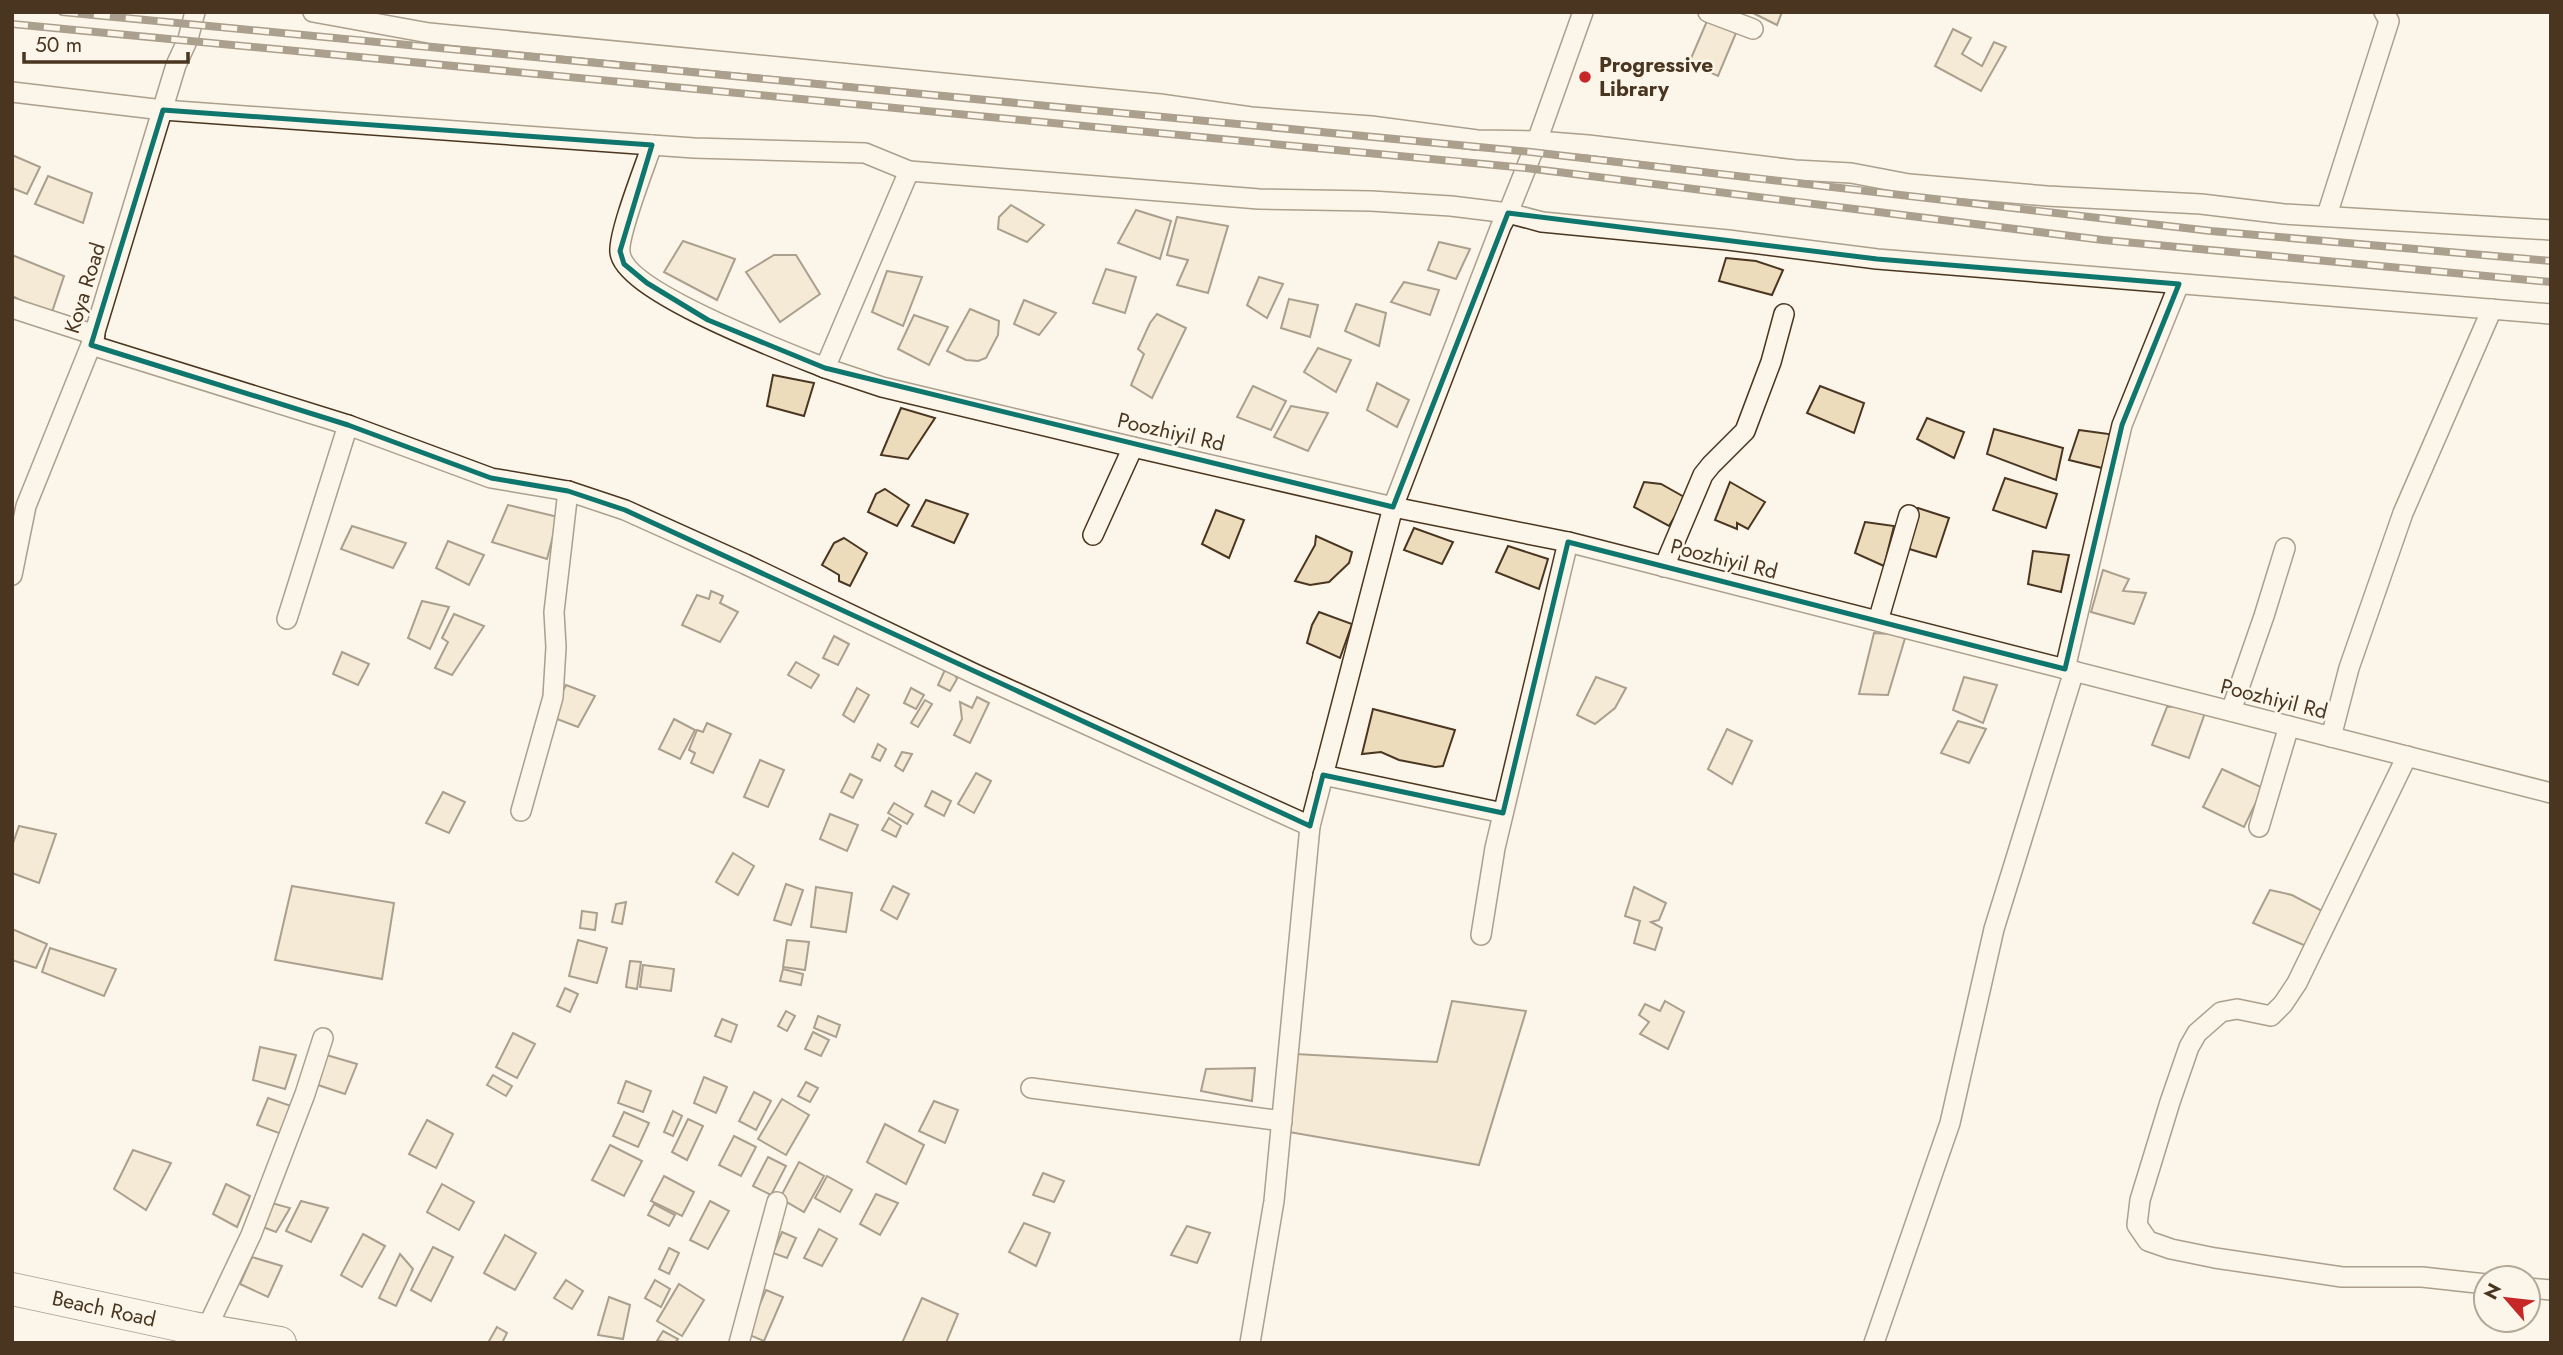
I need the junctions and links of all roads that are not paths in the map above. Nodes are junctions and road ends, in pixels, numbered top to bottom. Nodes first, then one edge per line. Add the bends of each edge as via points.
1 (195, 12) edge
2 (313, 12) edge
3 (1583, 12) edge
4 (1708, 12) edge
5 (2384, 12) edge
6 (1753, 29) dead end
7 (12, 92) edge
8 (163, 110) junction
9 (1537, 141) junction
10 (652, 145) junction
11 (909, 171) junction
12 (1508, 213) junction
13 (2328, 215) junction
14 (2551, 230) edge
15 (2179, 284) junction
16 (12, 308) edge
17 (2493, 309) junction
18 (1784, 314) dead end
19 (2551, 314) edge
20 (93, 340) junction
21 (825, 368) junction
22 (348, 425) junction
23 (1133, 447) junction
24 (568, 491) junction
25 (1393, 506) junction
26 (1909, 515) dead end
27 (1093, 535) dead end
28 (1568, 542) junction
29 (2284, 548) dead end
30 (1664, 567) junction
31 (12, 575) edge
32 (287, 619) dead end
33 (1878, 621) junction
34 (2069, 670) junction
35 (2231, 711) junction
36 (2289, 726) junction
37 (2331, 737) junction
38 (2407, 756) junction
39 (1323, 775) junction
40 (2551, 793) edge
41 (520, 811) dead end
42 (1503, 813) junction
43 (1310, 826) junction
44 (2259, 827) dead end
45 (1481, 935) dead end
46 (323, 1038) dead end
47 (1031, 1088) dead end
48 (1282, 1121) junction
49 (777, 1202) dead end
50 (2472, 1282) edge
51 (12, 1289) edge
52 (12, 1312) edge
53 (205, 1330) junction
54 (160, 1343) edge
55 (280, 1343) edge
56 (739, 1343) edge
57 (1250, 1343) edge
58 (1874, 1343) edge

1 - 8 street, Koya Road
2 - 9 street via 429,33 1160,104 1477,140
3 - 9 street
4 - 6 street
5 - 13 street via 2389,21
7 - 8 street
8 - 10 street
8 - 20 street, Koya Road
9 - 12 street
9 - 13 street via 1850,173 1909,184
10 - 11 street via 865,153
10 - 21 street, Poozhiyil Rd via 624,231 620,251 624,264 708,320
11 - 12 street via 1259,200 1384,202
11 - 21 street
12 - 15 street via 1542,222 1877,259
12 - 25 street
13 - 14 street
15 - 17 street
15 - 34 street via 2122,425
16 - 20 street
17 - 19 street
17 - 37 street via 2399,524 2349,668
18 - 30 street via 1745,431 1703,475
20 - 22 street
20 - 31 street, Koya Road via 26,506
21 - 23 street, Poozhiyil Rd via 882,387
22 - 24 street via 491,478
22 - 32 street
23 - 25 street, Poozhiyil Rd
23 - 27 street
24 - 41 street via 554,612 553,697
24 - 43 street via 625,510 746,564
25 - 28 street, Poozhiyil Rd
25 - 39 street
26 - 33 street
28 - 30 street, Poozhiyil Rd
28 - 42 street
29 - 35 street
30 - 33 street, Poozhiyil Rd
33 - 34 street, Poozhiyil Rd
34 - 35 street, Poozhiyil Rd
34 - 58 street via 1994,929 1950,1123
35 - 36 street, Poozhiyil Rd
36 - 37 street, Poozhiyil Rd
36 - 44 street
37 - 38 street, Poozhiyil Rd
38 - 40 street, Poozhiyil Rd
38 - 50 street via 2303,972 2283,1004 2271,1016 2237,1009 2221,1012 2197,1033 2155,1151 2137,1225 2148,1241 2215,1258 2342,1277
39 - 42 street
39 - 43 street
42 - 45 street
43 - 48 street
46 - 53 street via 251,1235
47 - 48 street
48 - 57 street
49 - 56 street
51 - 53 main road, Beach Road
52 - 54 main road
53 - 55 main road, Beach Road

